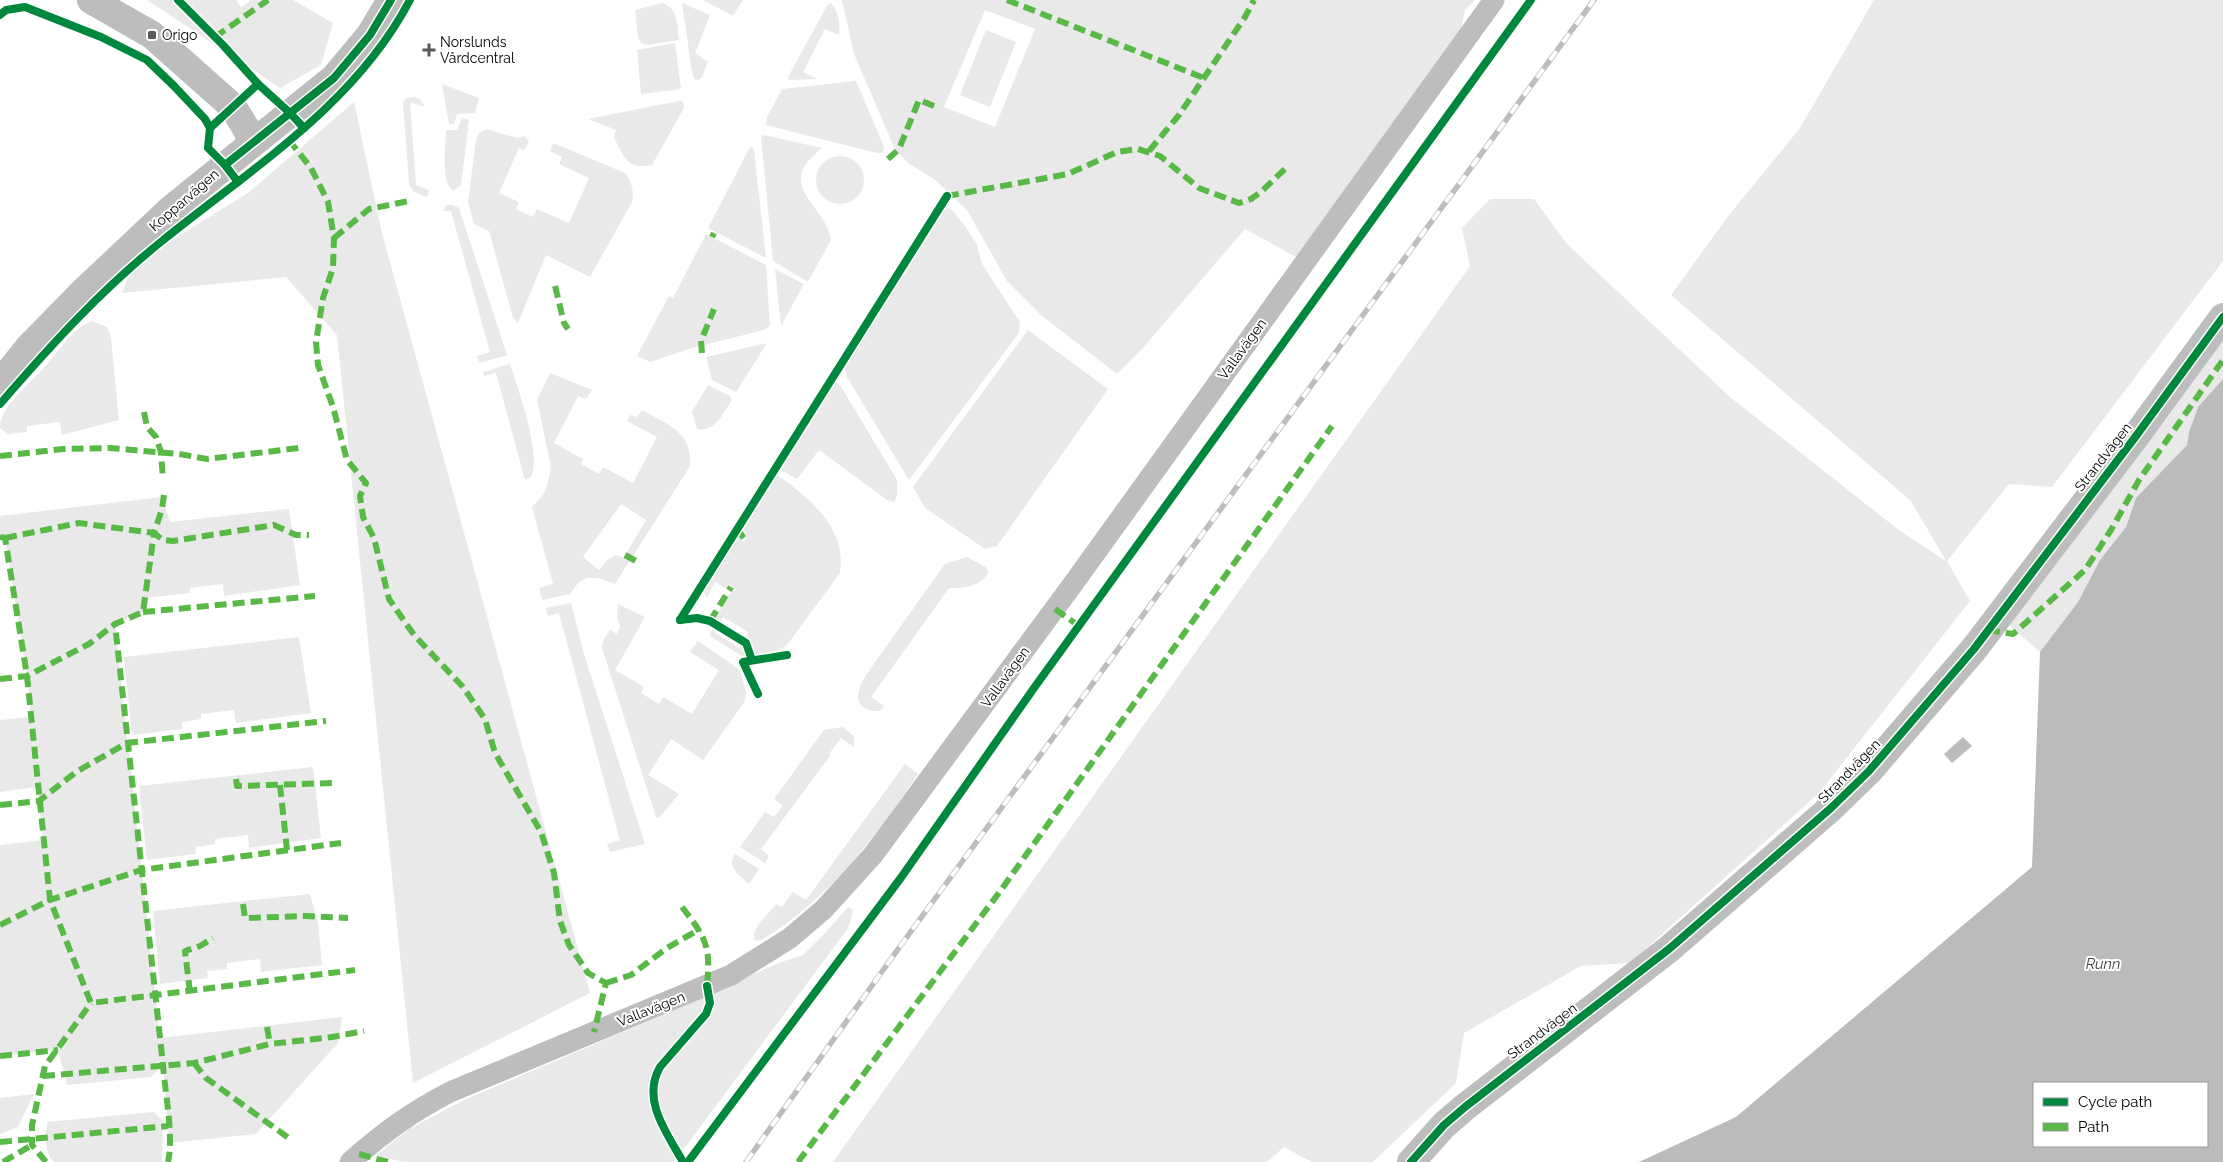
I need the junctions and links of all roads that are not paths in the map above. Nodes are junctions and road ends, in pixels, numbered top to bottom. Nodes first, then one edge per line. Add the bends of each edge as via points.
1 (91, 0) edge
2 (391, 0) edge
3 (1494, 0) edge
4 (252, 143) junction
5 (2223, 317) edge
6 (0, 383) edge
7 (350, 1162) edge
8 (1411, 1162) edge

1 - 4 street via 152,35 233,107
2 - 4 street, Kopparvägen via 370,35 334,78
3 - 7 street, Vallavägen via 874,855 824,909 790,938 731,975 450,1092 415,1110
4 - 6 street, Kopparvägen via 178,203 83,292 29,347
5 - 8 street, Strandvägen via 1974,649 1868,771 1831,808 1669,949 1465,1107

